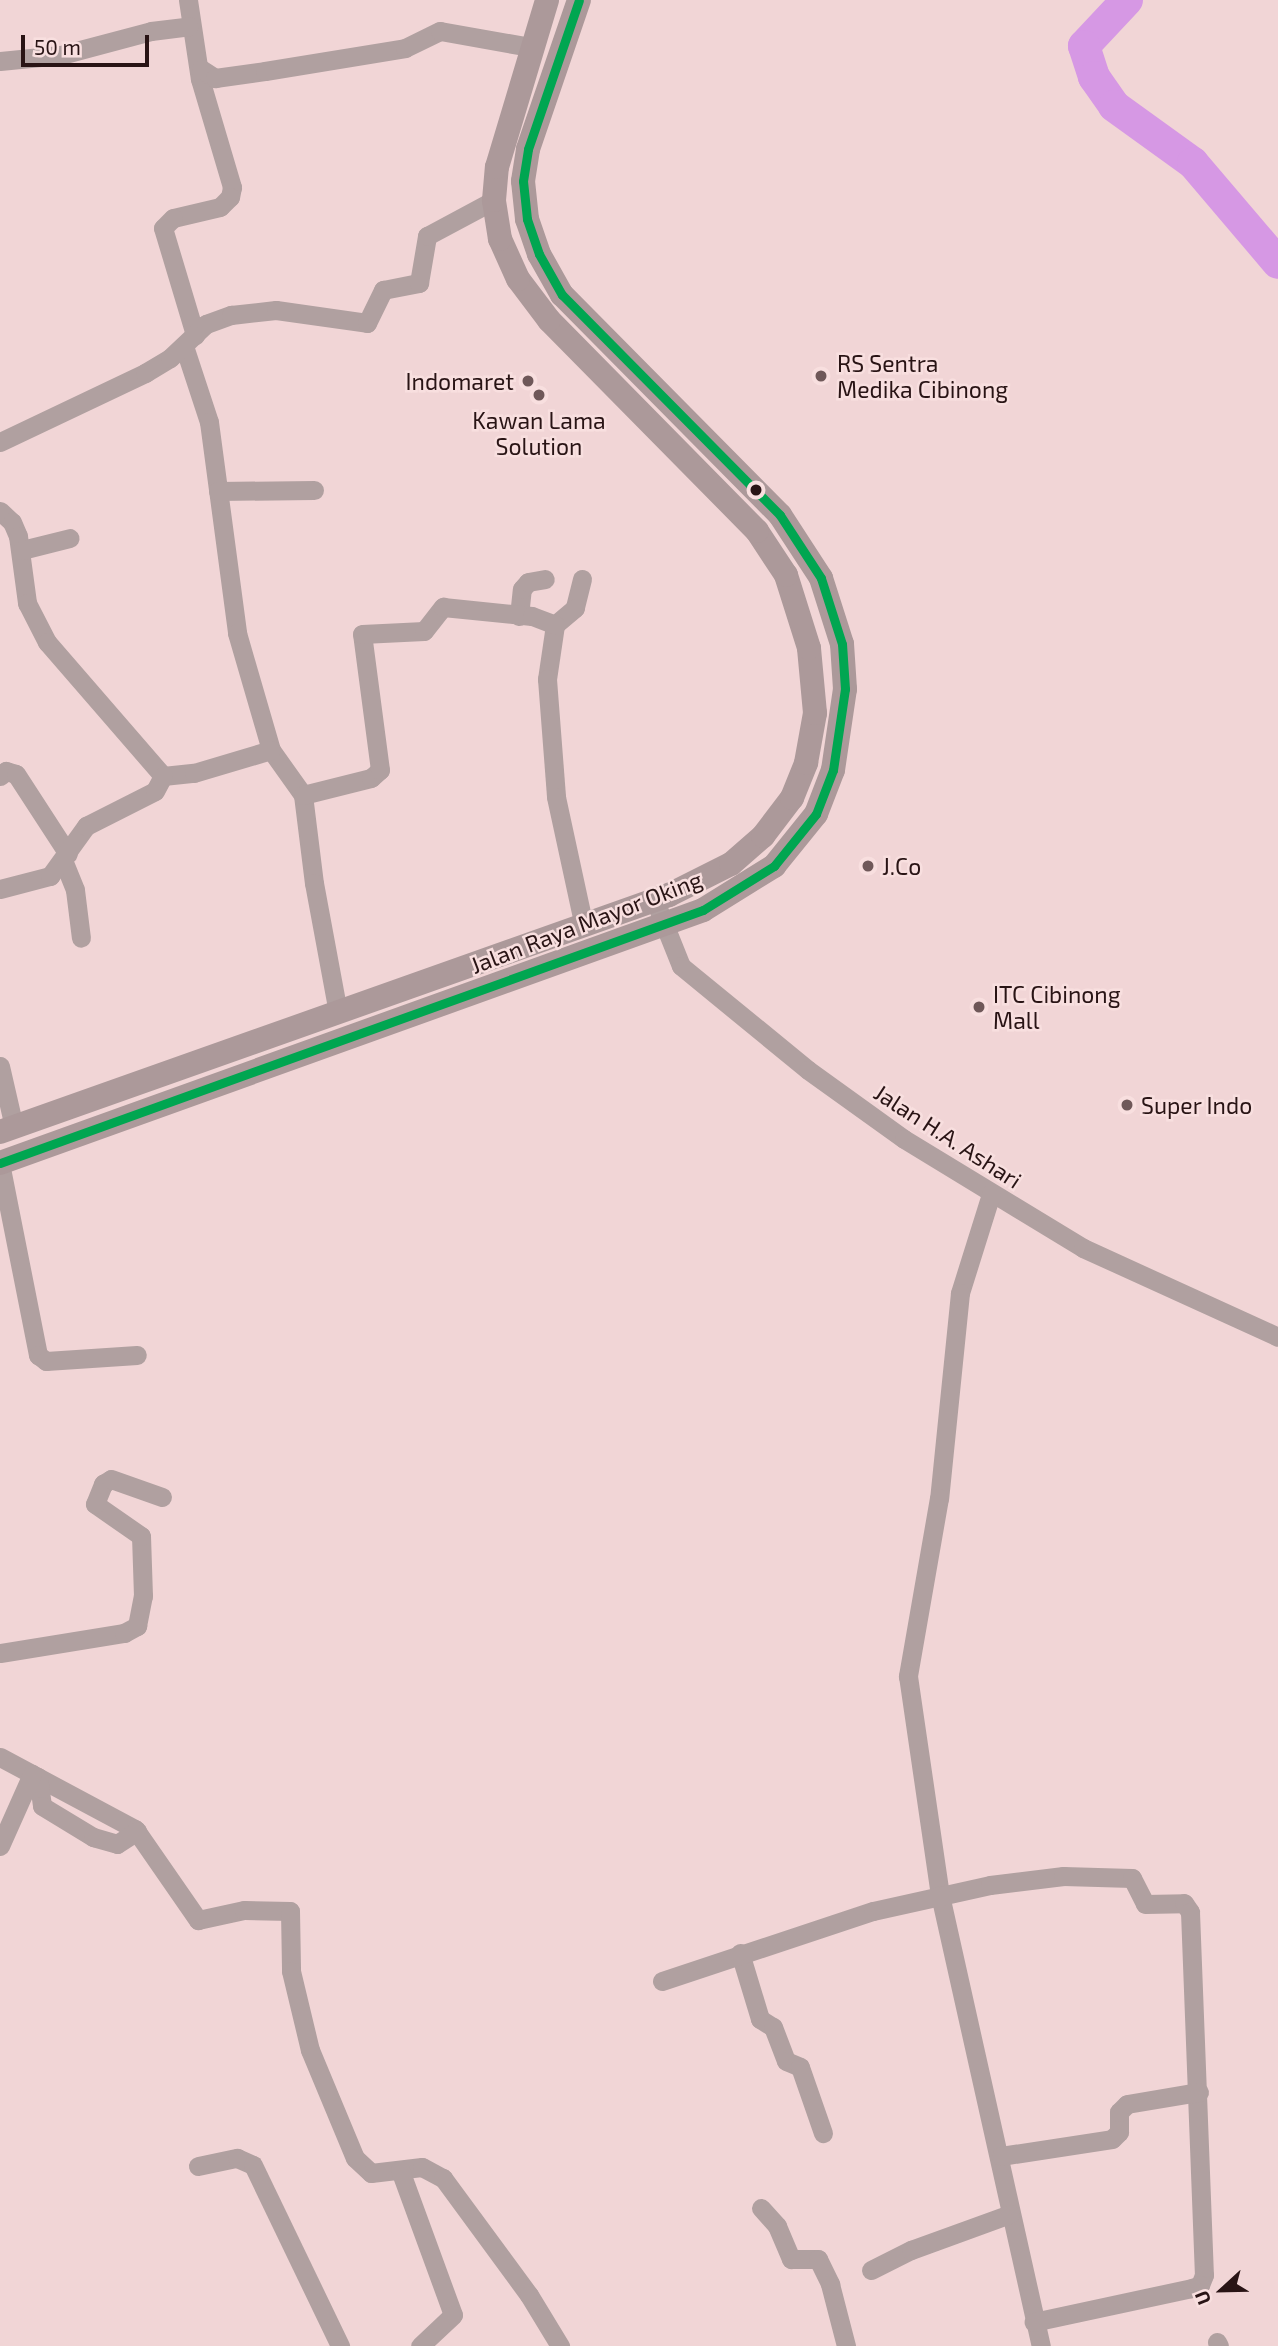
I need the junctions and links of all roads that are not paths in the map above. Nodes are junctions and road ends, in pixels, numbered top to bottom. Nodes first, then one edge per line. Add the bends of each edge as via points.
1 (188, 0) edge
2 (547, 0) edge
3 (579, 0) edge
4 (190, 26) junction
5 (530, 47) junction
6 (0, 61) edge
7 (201, 69) junction
8 (494, 200) junction
9 (189, 340) junction
10 (0, 442) edge
11 (314, 489) dead end
12 (218, 491) junction
13 (0, 511) edge
14 (70, 538) dead end
15 (22, 550) junction
16 (545, 579) dead end
17 (582, 579) dead end
18 (519, 616) junction
19 (555, 625) junction
20 (271, 750) junction
21 (0, 776) edge
22 (163, 776) junction
23 (303, 795) junction
24 (65, 857) junction
25 (0, 889) edge
26 (655, 900) junction
27 (584, 926) junction
28 (665, 926) junction
29 (81, 938) dead end
30 (338, 1013) junction
31 (285, 1032) junction
32 (294, 1058) junction
33 (0, 1066) edge
34 (7, 1129) edge
35 (0, 1163) edge
36 (991, 1194) junction
37 (1278, 1337) edge
38 (136, 1355) dead end
39 (162, 1497) dead end
40 (0, 1653) edge
41 (0, 1757) edge
42 (35, 1776) junction
43 (137, 1831) junction
44 (0, 1846) edge
45 (940, 1895) junction
46 (740, 1953) junction
47 (662, 1981) dead end
48 (1199, 2092) junction
49 (823, 2133) dead end
50 (1001, 2156) junction
51 (198, 2166) dead end
52 (400, 2170) junction
53 (761, 2208) dead end
54 (1010, 2214) junction
55 (871, 2270) dead end
56 (1034, 2322) junction
57 (340, 2346) edge
58 (420, 2346) edge
59 (560, 2346) edge
60 (846, 2346) edge
61 (1041, 2346) edge

1 - 4 street
2 - 5 main road, Jalan Raya Mayor Oking
3 - 28 main road, Jalan Raya Mayor Oking via 525,167 527,219 539,254 551,279 581,316 780,514 821,578 842,644 842,726 833,770 816,814 791,848 762,874 713,905
4 - 6 street via 151,31 61,55
4 - 7 street
5 - 7 street via 440,31 405,48 227,77 207,75
5 - 8 main road, Jalan Raya Mayor Oking via 505,134
7 - 9 street via 200,79 228,161 230,197 220,207 173,218 163,228
8 - 9 street via 428,236 419,283 383,290 368,323 255,311 206,324
8 - 26 main road, Jalan Raya Mayor Oking via 500,239 528,296 572,347 757,531 799,603 815,713 806,763 792,798 762,836 731,864
9 - 10 street via 134,378
9 - 12 street via 209,422
11 - 12 street
12 - 20 street via 231,606
13 - 15 street via 12,522
14 - 15 street
15 - 22 street via 27,603 47,642
16 - 18 street via 528,582 522,589
17 - 19 street via 575,608
18 - 19 street
18 - 23 street via 443,607 424,631 362,634 380,770 371,778
19 - 27 street via 547,680 550,733 558,808
20 - 22 street via 194,773
20 - 23 street
21 - 24 street via 6,771 16,774
22 - 24 street via 156,790 86,826
23 - 30 street
24 - 25 street via 44,880
24 - 29 street
26 - 27 main road, Jalan Raya Mayor Oking
26 - 28 street, Jalan H.A. Ashari
27 - 30 main road, Jalan Raya Mayor Oking
28 - 32 main road, Jalan Raya Mayor Oking
28 - 36 street, Jalan H.A. Ashari via 674,957 697,981 836,1091
30 - 31 main road, Jalan Raya Mayor Oking
31 - 32 main road
31 - 34 main road, Jalan Raya Mayor Oking
32 - 35 main road, Jalan Raya Mayor Oking
33 - 34 street
35 - 38 street via 38,1355 55,1361
36 - 37 street, Jalan H.A. Ashari via 1083,1248
36 - 45 street via 960,1293 939,1497 908,1676
39 - 40 street via 111,1479 103,1484 95,1504 141,1536 143,1596 137,1626 124,1633
41 - 42 street
42 - 43 street
42 - 43 street via 42,1806 93,1837 117,1844
42 - 44 street
43 - 52 street via 198,1920 244,1910 290,1911 290,1958 310,2050 355,2158 371,2173
45 - 46 street
45 - 48 street via 1063,1875 1134,1879 1145,1905 1184,1903 1190,1912
45 - 50 street
46 - 47 street
46 - 49 street via 760,2019 773,2027 784,2059 800,2067
48 - 50 street via 1127,2104 1119,2112 1119,2132 1112,2139
48 - 56 street via 1204,2212 1200,2285
50 - 54 street
51 - 57 street via 237,2158 253,2165
52 - 58 street via 453,2315
52 - 59 street via 422,2167 443,2178
53 - 60 street via 777,2226 791,2259 820,2262
54 - 55 street via 911,2250
54 - 56 street
56 - 61 street

